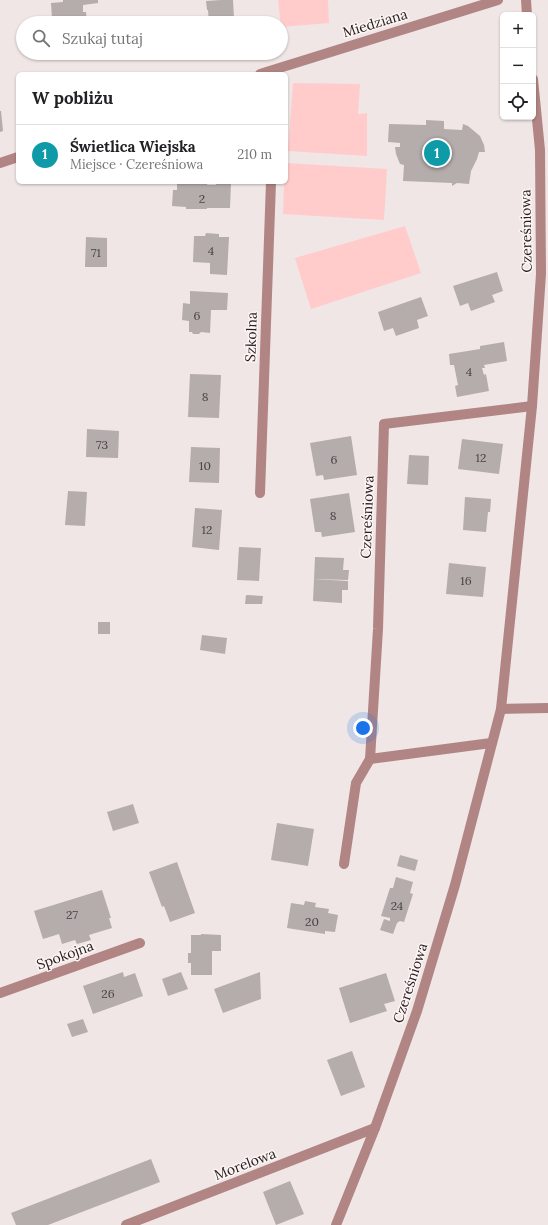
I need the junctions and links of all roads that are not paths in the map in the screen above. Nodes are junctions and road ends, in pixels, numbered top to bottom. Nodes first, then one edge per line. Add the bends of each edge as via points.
1 (498, 0) edge
2 (526, 0) edge
3 (527, 12) edge
4 (275, 71) edge
5 (533, 84) edge
6 (16, 158) edge
7 (0, 163) edge
8 (271, 184) edge
9 (532, 406) junction
10 (260, 493) dead end
11 (501, 708) junction
12 (548, 708) edge
13 (491, 743) junction
14 (370, 759) junction
15 (344, 864) dead end
16 (140, 943) dead end
17 (0, 993) edge
18 (374, 1128) junction
19 (126, 1225) edge
20 (336, 1225) edge

1 - 4 street, Miedziana
2 - 3 street
5 - 9 street, Czereśniowa via 540,150 541,274
6 - 7 street
8 - 10 street, Szkolna
9 - 11 street, Czereśniowa
9 - 14 street, Czereśniowa via 384,424 378,629
11 - 12 street
11 - 13 street, Czereśniowa
13 - 14 street
13 - 18 street, Czereśniowa via 455,885 417,1010
14 - 15 street, Czereśniowa via 356,783
16 - 17 street, Spokojna
18 - 19 street, Morelowa
18 - 20 street, Czereśniowa

